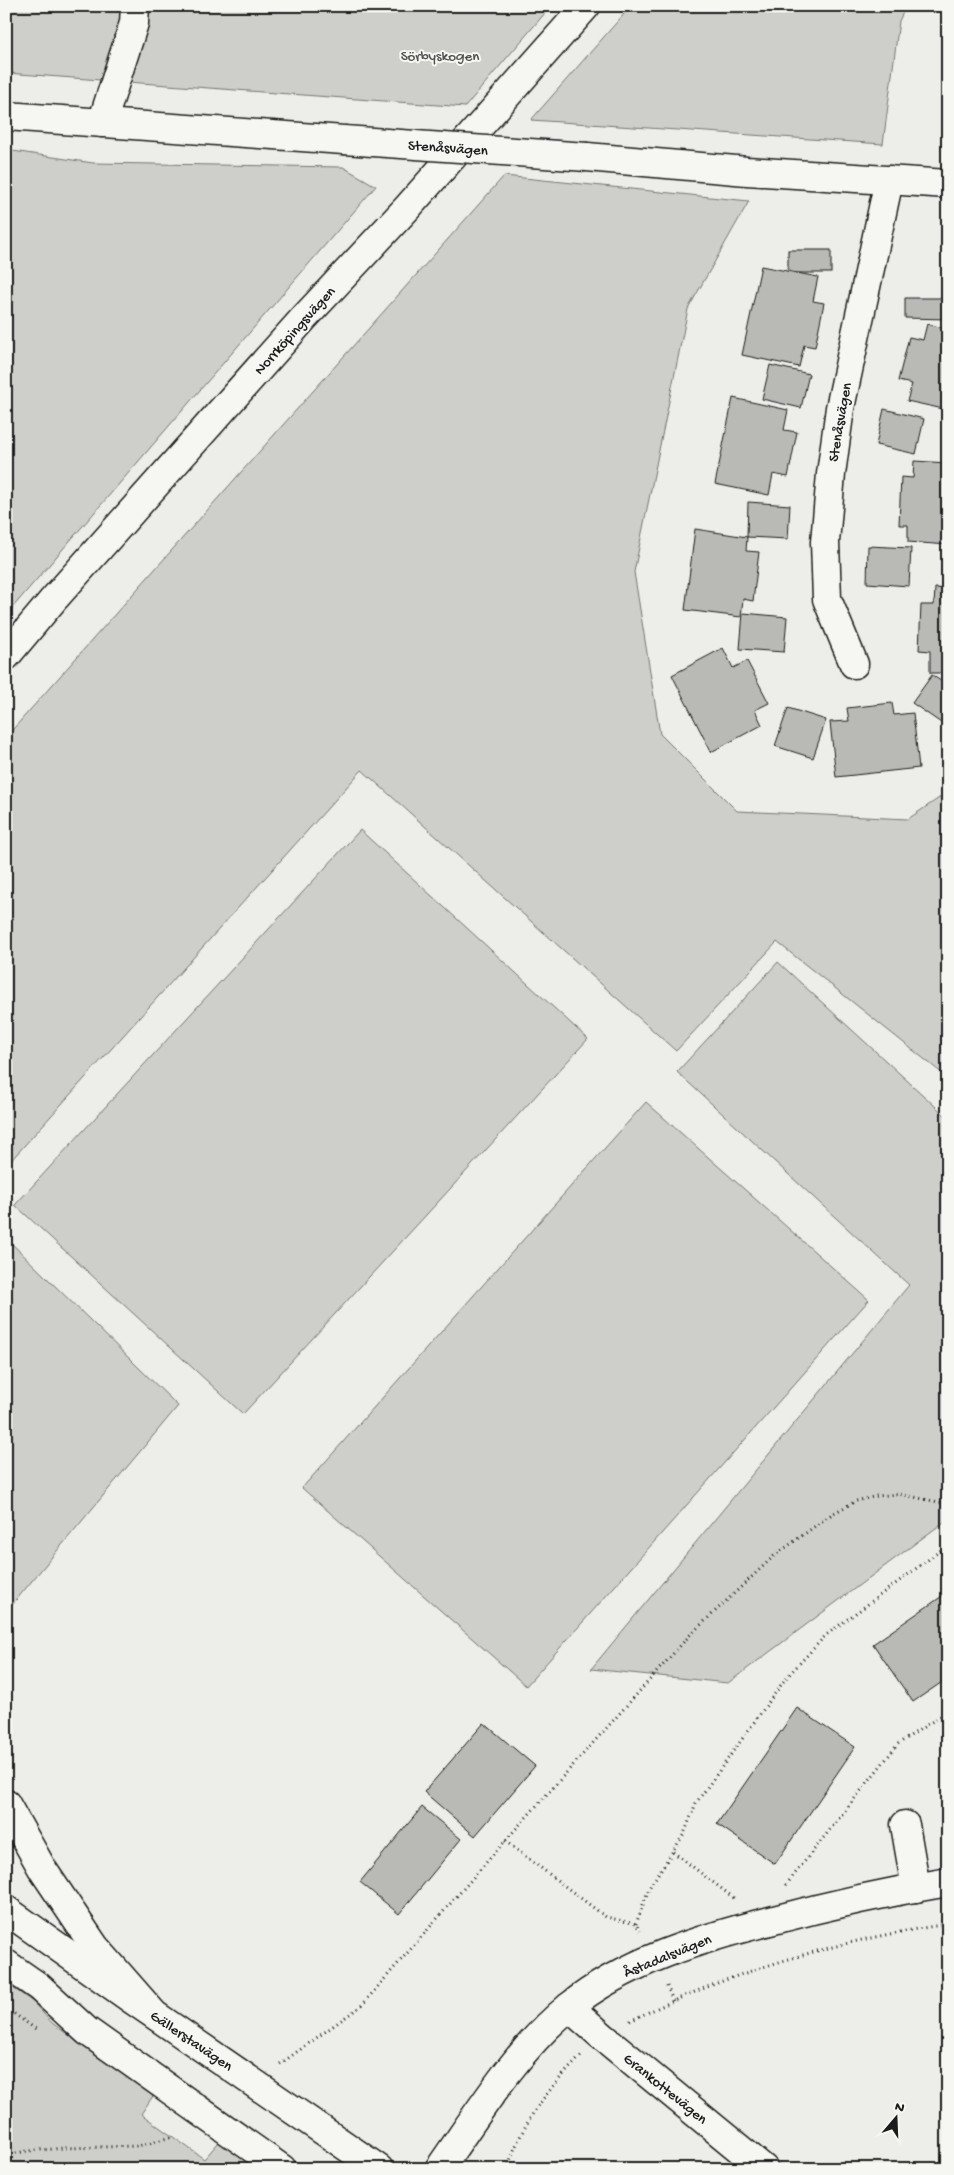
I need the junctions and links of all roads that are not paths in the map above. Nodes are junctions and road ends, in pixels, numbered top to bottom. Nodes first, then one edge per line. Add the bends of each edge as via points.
1 (135, 6) edge
2 (586, 6) edge
3 (6, 116) edge
4 (102, 123) junction
5 (889, 180) junction
6 (948, 184) edge
7 (6, 656) edge
8 (854, 664) dead end
9 (6, 1804) edge
10 (905, 1825) dead end
11 (948, 1882) edge
12 (916, 1888) junction
13 (6, 1910) edge
14 (6, 1964) edge
15 (569, 2006) junction
16 (152, 2012) junction
17 (282, 2169) edge
18 (379, 2169) edge
19 (439, 2169) edge
20 (764, 2169) edge

1 - 4 street via 134,23
2 - 7 street, Norrköpingsvägen via 59,592
3 - 4 street, Stenåsvägen
4 - 5 street, Stenåsvägen, bridge
5 - 6 street, Stenåsvägen
5 - 8 street, Stenåsvägen via 840,408 825,542 827,599
9 - 16 street via 43,1870 95,1947
10 - 12 street
11 - 12 street, Åstadalsvägen
12 - 15 street, Åstadalsvägen via 722,1933 626,1970
13 - 16 street, Gällerstavägen
14 - 17 street via 39,1987 87,2031
15 - 19 street, Åstadalsvägen via 521,2055
15 - 20 street, Grankottevägen
16 - 18 street, Gällerstavägen

